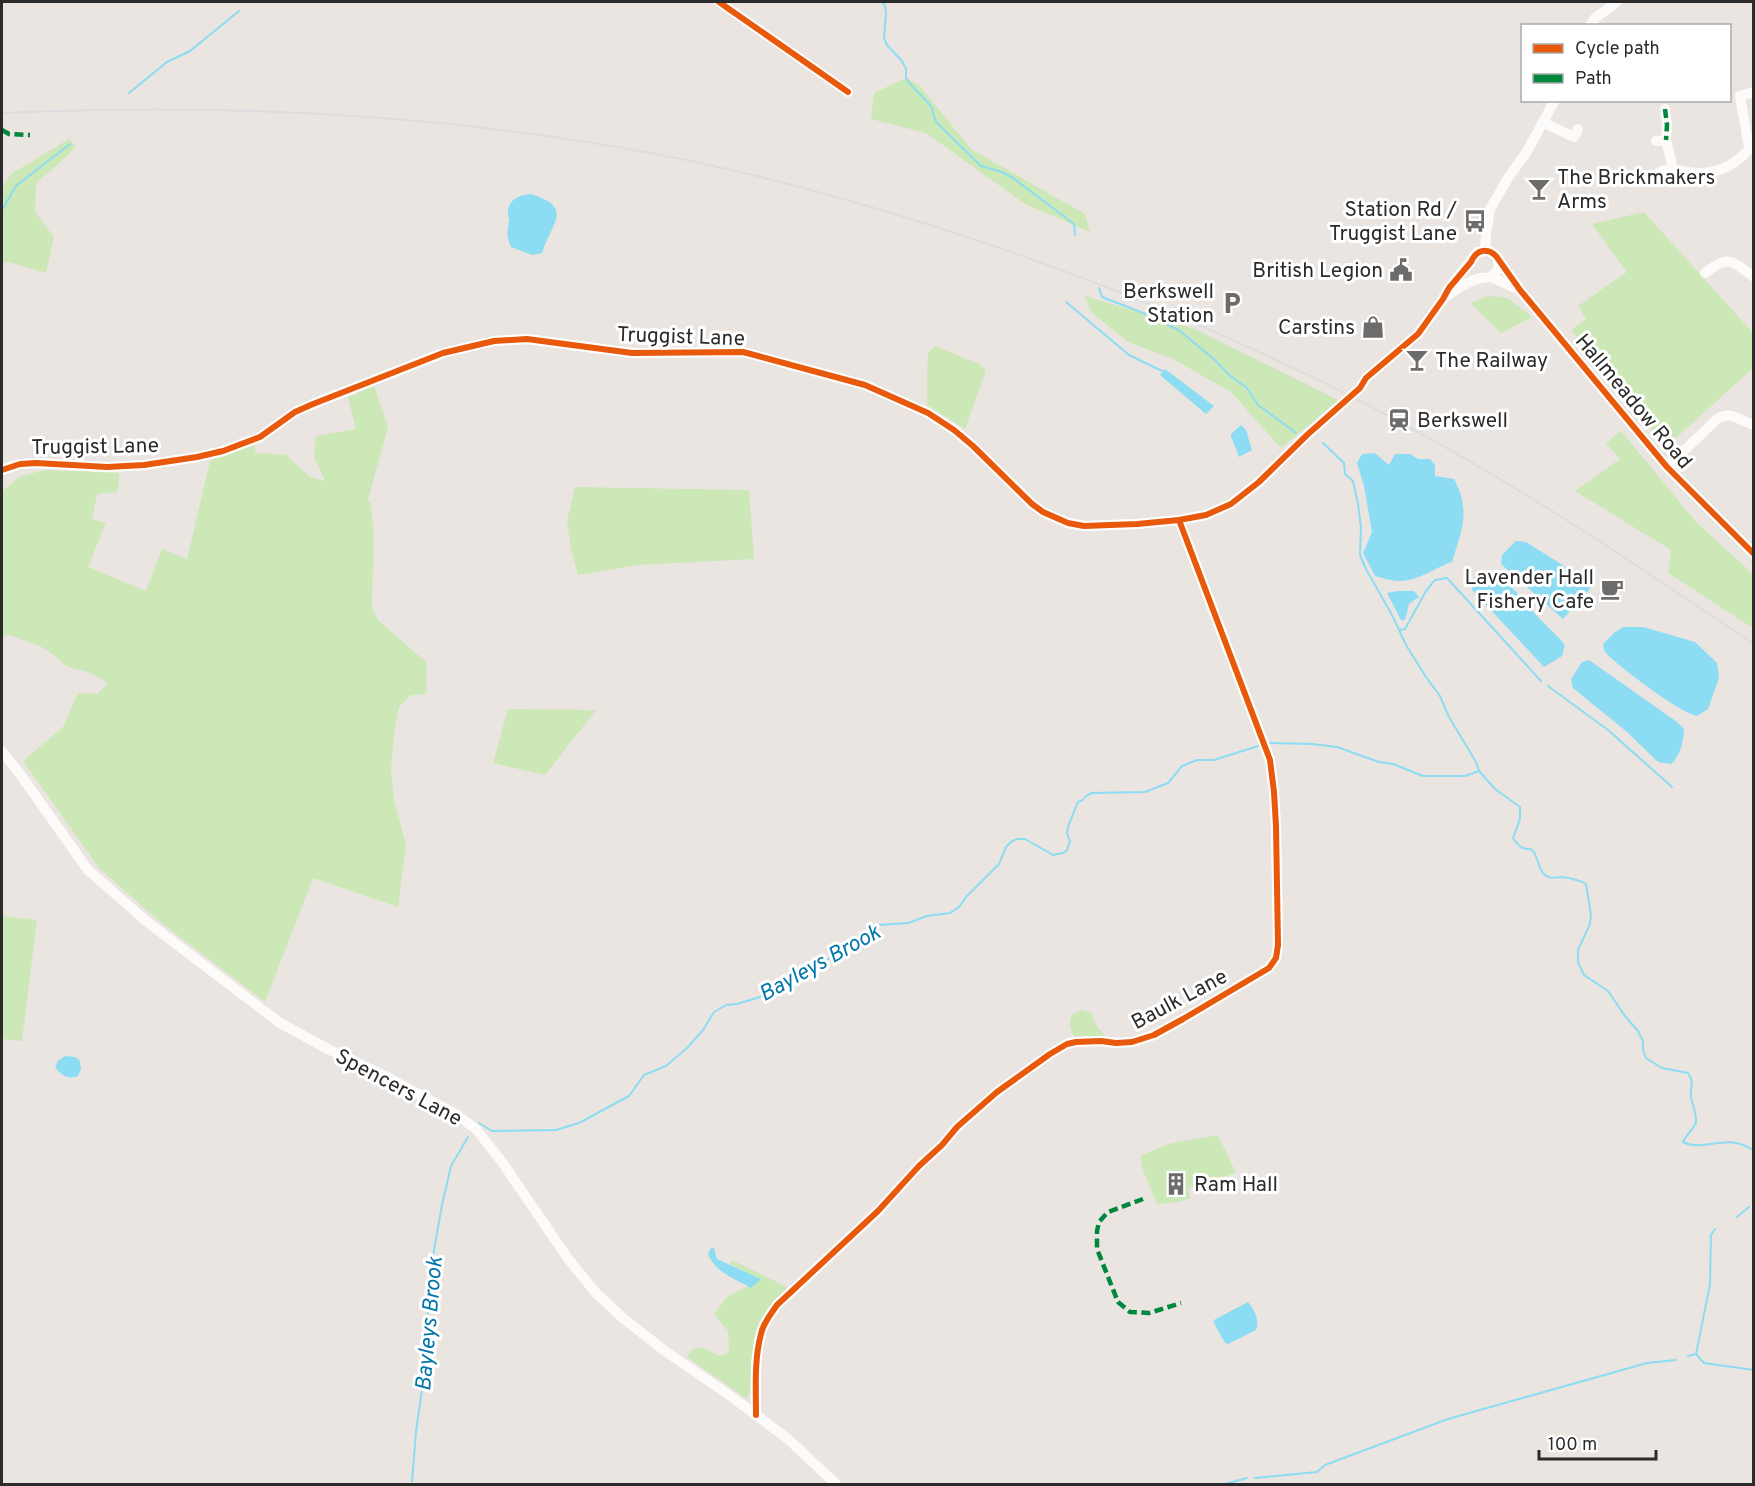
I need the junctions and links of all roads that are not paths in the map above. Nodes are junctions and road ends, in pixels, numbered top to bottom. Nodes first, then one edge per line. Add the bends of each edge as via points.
1 (1617, 2) edge
2 (1591, 24) edge
3 (1754, 92) edge
4 (1554, 102) edge
5 (1665, 109) dead end
6 (1544, 123) junction
7 (1575, 136) dead end
8 (1753, 147) edge
9 (1673, 169) junction
10 (1649, 181) dead end
11 (1485, 250) junction
12 (1498, 261) junction
13 (1471, 262) junction
14 (1705, 273) dead end
15 (1486, 277) junction
16 (1754, 277) edge
17 (1520, 290) junction
18 (1443, 299) junction
19 (1360, 388) tunnel mouth
20 (1347, 400) tunnel mouth
21 (1754, 425) edge
22 (1667, 467) junction
23 (2, 470) edge
24 (1179, 520) junction
25 (1754, 554) edge
26 (2, 752) edge
27 (756, 1415) junction
28 (836, 1485) edge

1 - 2 street
3 - 8 street via 1740,96 1746,132
4 - 6 street
5 - 9 street via 1667,125 1661,140
6 - 7 street
6 - 11 street via 1490,209
8 - 9 street via 1727,168 1695,173
9 - 10 street via 1664,169
11 - 12 street
11 - 13 street via 1478,252
12 - 15 street via 1498,269
12 - 17 street, Hallmeadow Road
13 - 15 street via 1472,270
13 - 18 street
14 - 16 street via 1723,261 1731,261
15 - 17 street, Hallmeadow Road
15 - 18 street
17 - 22 street, Hallmeadow Road
18 - 19 street via 1418,334 1366,378
20 - 24 street, Truggist Lane via 1231,504 1206,515
21 - 22 street via 1724,415
22 - 25 street, Hallmeadow Road
23 - 24 street, Truggist Lane via 36,463 144,465 223,451 260,437 295,412 443,353 494,341 527,339 632,352 743,352 834,375 928,413 954,430 1043,512 1084,526
24 - 27 street, Baulk Lane via 1270,760 1278,878 1276,958 1269,969 1154,1035 1132,1042 1066,1044 997,1092 957,1126 878,1211 777,1305 765,1322 756,1368
26 - 27 street, Spencers Lane via 88,870 146,921 280,1023 437,1104 476,1129 596,1293 664,1352
27 - 28 street, Spencers Lane via 788,1439

